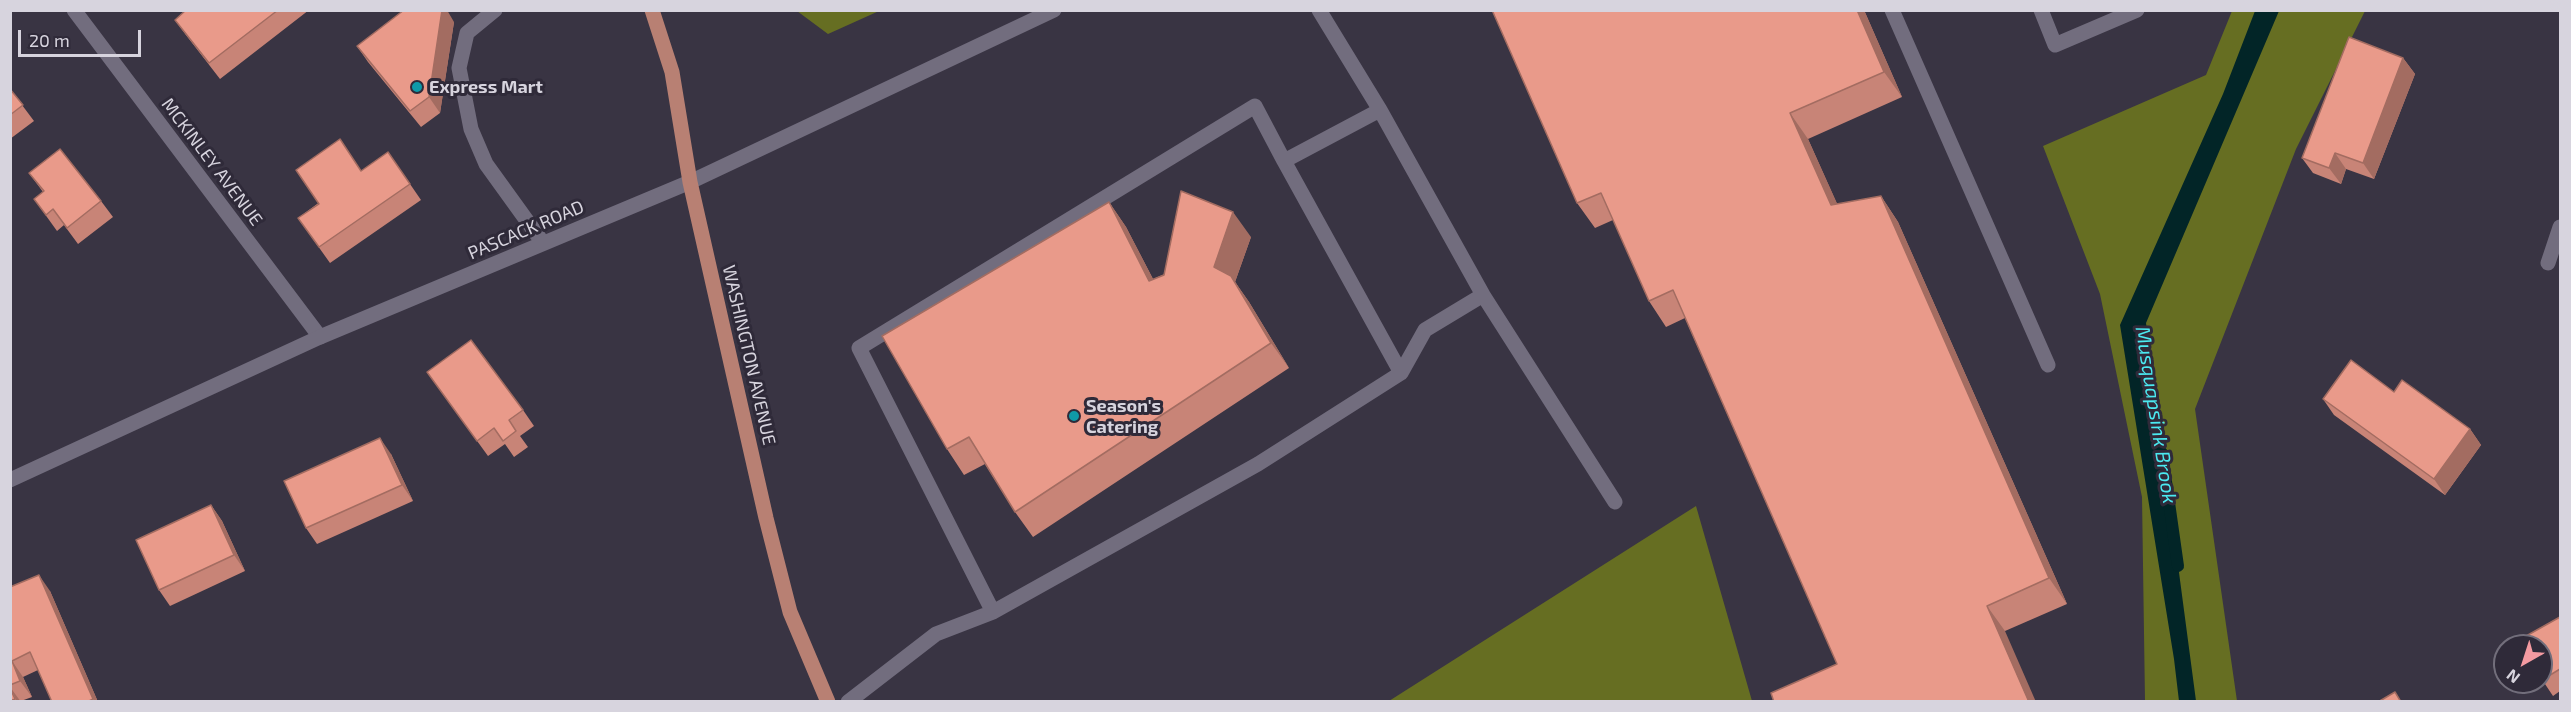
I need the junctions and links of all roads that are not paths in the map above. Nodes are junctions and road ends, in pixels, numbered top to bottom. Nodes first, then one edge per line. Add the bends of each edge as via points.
1 (74, 10) edge
2 (495, 10) edge
3 (652, 10) edge
4 (1054, 10) edge
5 (1319, 10) edge
6 (1892, 10) edge
7 (2041, 10) edge
8 (2137, 10) edge
9 (1380, 110) junction
10 (1284, 161) junction
11 (690, 182) junction
12 (2560, 227) edge
13 (543, 243) junction
14 (2548, 263) dead end
15 (1483, 295) junction
16 (320, 337) junction
17 (2048, 365) dead end
18 (1401, 373) junction
19 (10, 480) edge
20 (1615, 502) dead end
21 (993, 612) junction
22 (828, 702) edge
23 (848, 702) edge

1 - 16 street, MCKINLEY AVENUE
2 - 13 street via 467,33 459,68 471,129 486,165
3 - 11 main road, WASHINGTON AVENUE via 672,72
4 - 11 street, PASCACK ROAD
5 - 9 street
6 - 17 street
7 - 8 street via 2055,45
9 - 10 street
9 - 15 street
10 - 18 street
10 - 21 street via 1255,106 859,348
11 - 13 street, PASCACK ROAD
11 - 22 main road, WASHINGTON AVENUE via 790,612
12 - 14 street
13 - 16 street, PASCACK ROAD
15 - 18 street via 1425,330
15 - 20 street
16 - 19 street, PASCACK ROAD
18 - 21 street via 1258,464
21 - 23 street via 936,634

